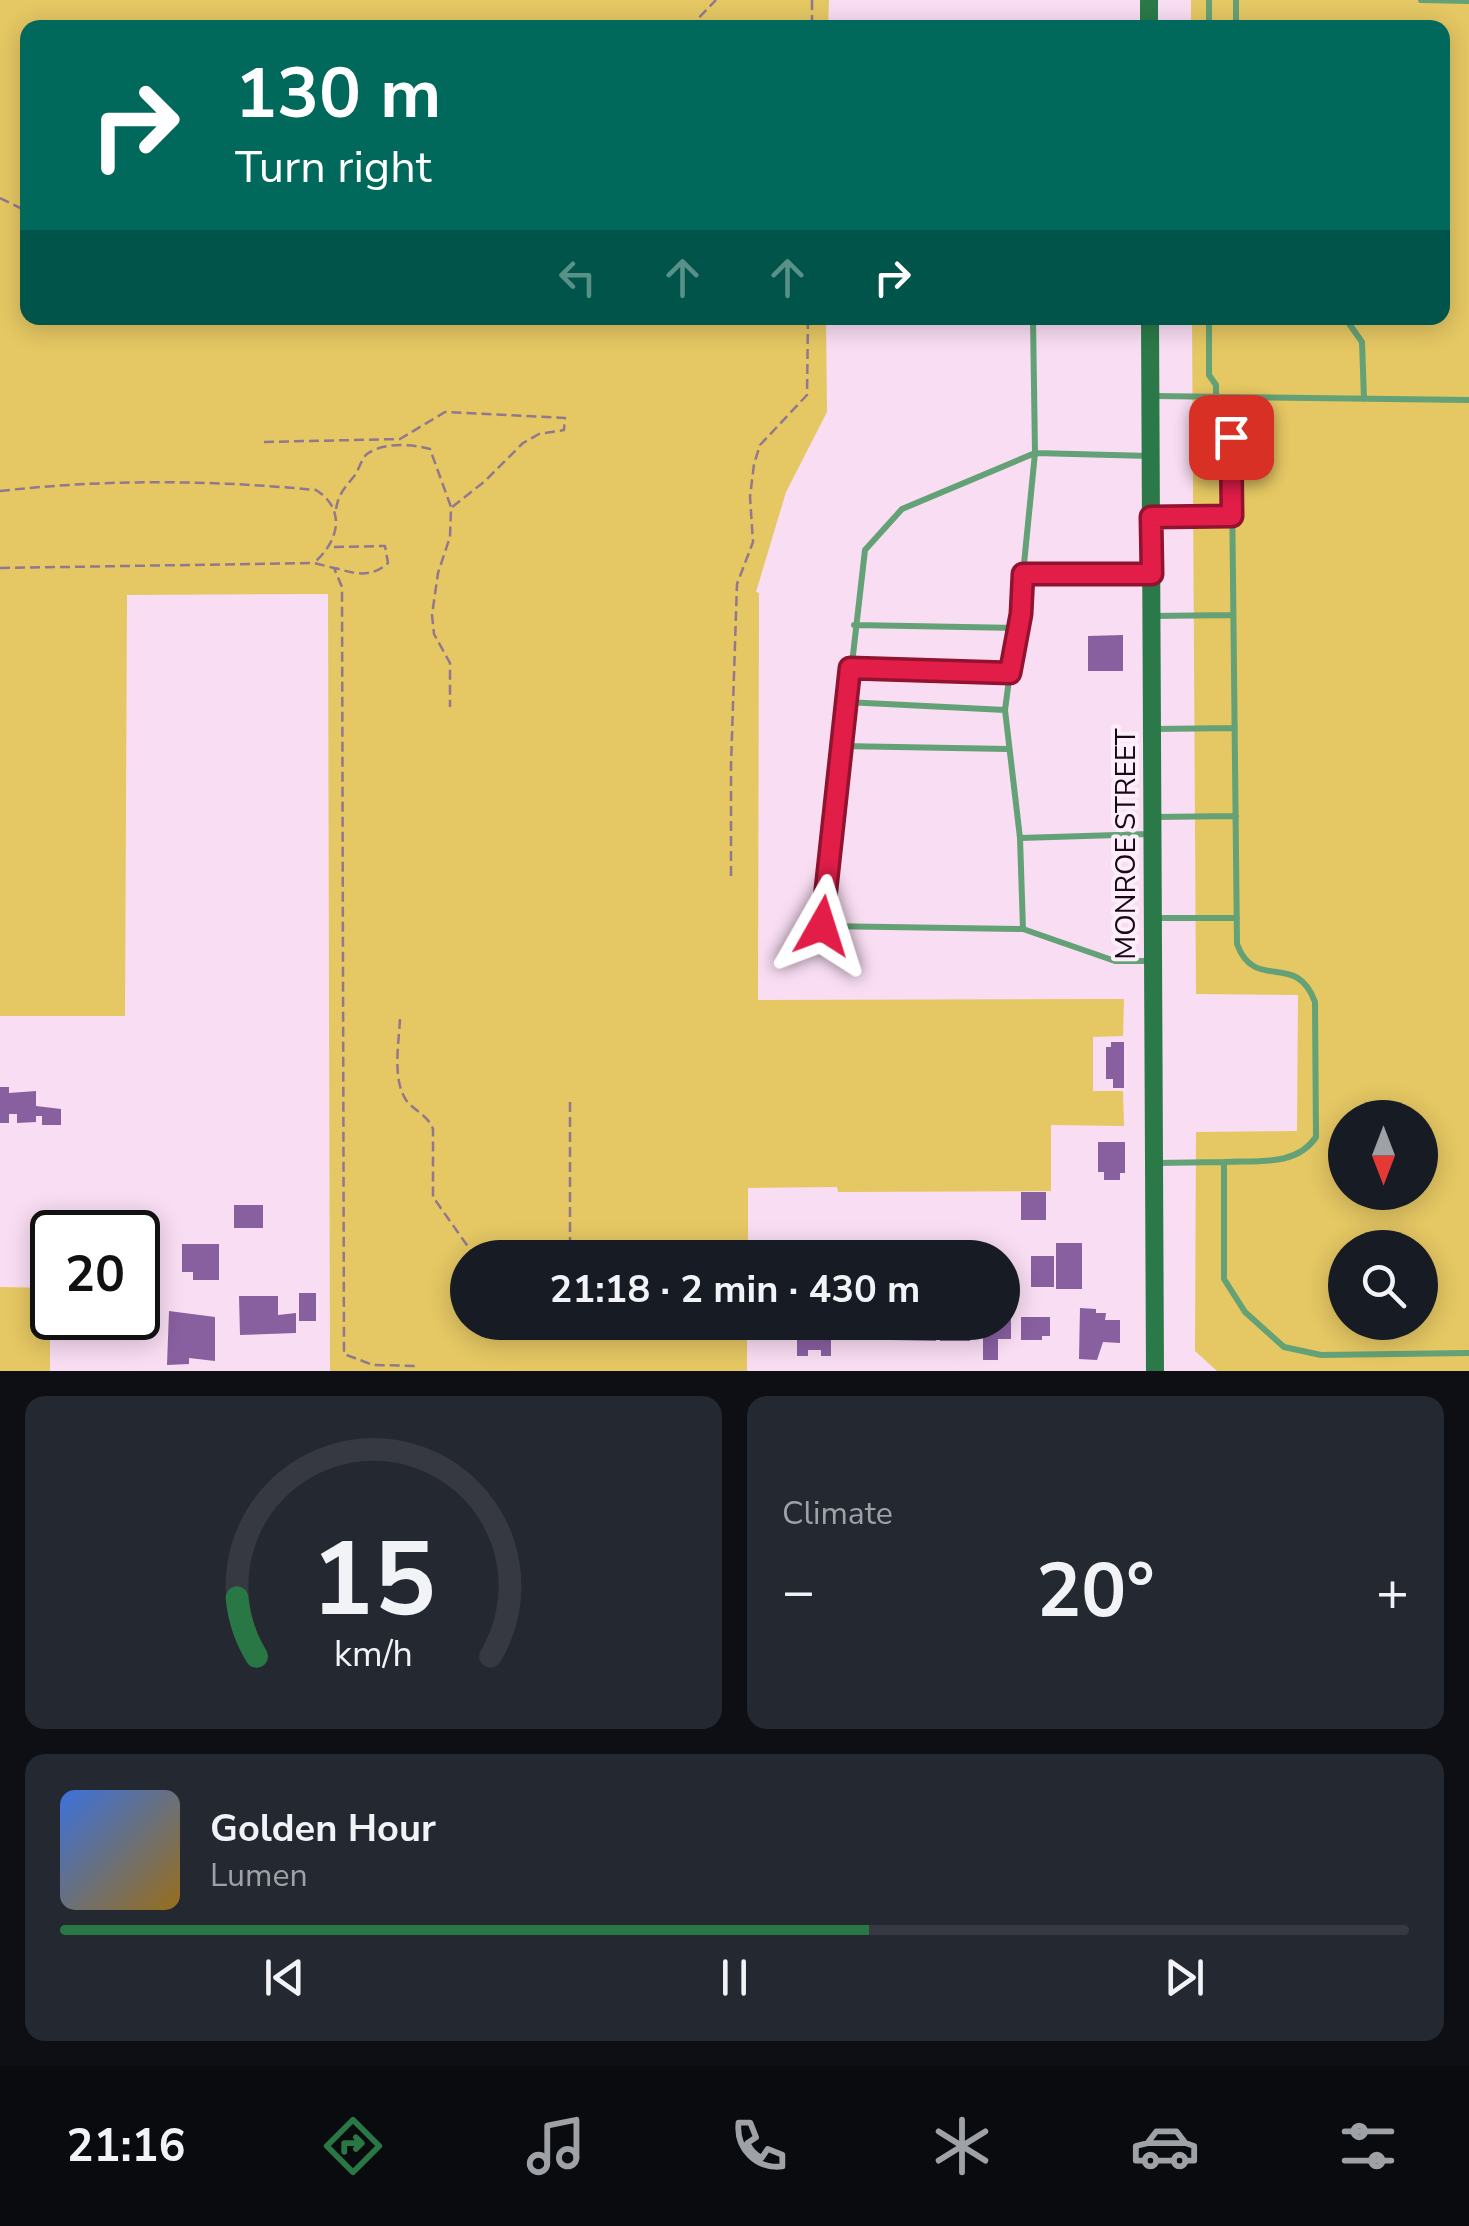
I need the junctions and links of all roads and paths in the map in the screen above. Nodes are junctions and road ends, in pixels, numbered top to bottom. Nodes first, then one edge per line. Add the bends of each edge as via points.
1 (716, 0) edge
2 (1421, 0) edge
3 (1469, 1) edge
4 (696, 20) edge
5 (808, 325) edge
6 (1033, 325) edge
7 (1150, 325) edge
8 (1209, 325) edge
9 (1350, 325) edge
10 (1151, 396) junction
11 (1216, 397) junction
12 (1231, 397) junction
13 (1364, 399) junction
14 (1469, 400) edge
15 (264, 442) dead end
16 (1035, 453) junction
17 (1151, 456) junction
18 (0, 491) edge
19 (451, 508) junction
20 (335, 510) junction
21 (1232, 516) junction
22 (1151, 517) junction
23 (332, 546) junction
24 (314, 563) junction
25 (0, 568) edge
26 (334, 568) junction
27 (1023, 574) junction
28 (1152, 574) junction
29 (1234, 615) junction
30 (1152, 616) junction
31 (854, 625) junction
32 (1018, 628) junction
33 (850, 668) junction
34 (1010, 673) junction
35 (846, 702) junction
36 (450, 707) dead end
37 (1006, 710) junction
38 (1152, 728) junction
39 (1235, 728) junction
40 (841, 746) junction
41 (1008, 749) junction
42 (1236, 816) junction
43 (1153, 825) junction
44 (1020, 838) junction
45 (732, 876) dead end
46 (1153, 918) junction
47 (1237, 918) junction
48 (1023, 930) junction
49 (1154, 961) junction
50 (400, 1019) dead end
51 (570, 1102) dead end
52 (1224, 1162) junction
53 (1154, 1163) junction
54 (463, 1240) edge
55 (570, 1240) edge
56 (1469, 1353) edge
57 (419, 1366) dead end
58 (1155, 1371) edge

1 - 4 path
2 - 3 lane
5 - 45 path via 807,395 756,454 753,542 737,584
6 - 16 lane
7 - 10 main road, MONROE STREET
8 - 11 lane
9 - 13 lane via 1362,342
10 - 11 lane
10 - 17 main road, MONROE STREET
11 - 12 lane
12 - 13 lane
12 - 21 lane
13 - 14 lane
15 - 19 path via 400,439 444,412 565,418 564,430 522,443
16 - 17 lane
16 - 27 lane
16 - 31 lane via 920,499 888,521 864,550
17 - 22 main road, MONROE STREET
18 - 20 path via 233,483 316,490
19 - 20 path via 437,460 430,449 416,446 365,455 339,492
19 - 36 path via 432,615 450,663
20 - 23 path
21 - 22 lane
21 - 29 lane
22 - 28 main road, MONROE STREET
23 - 24 path
23 - 26 path via 385,546 388,563 377,573
24 - 25 path
24 - 26 path
26 - 57 path via 342,587 344,1354 373,1365
27 - 28 lane
27 - 32 lane
28 - 30 main road, MONROE STREET
29 - 30 lane
29 - 39 lane
30 - 38 main road, MONROE STREET
31 - 32 lane
31 - 33 lane
32 - 34 lane
33 - 34 lane
33 - 35 lane
34 - 37 lane
35 - 37 lane
35 - 40 lane
37 - 41 lane
38 - 39 lane
38 - 43 main road, MONROE STREET
39 - 42 lane
40 - 41 lane
40 - 48 lane via 822,926
41 - 44 lane
42 - 43 lane
42 - 47 lane
43 - 44 lane
43 - 46 main road, MONROE STREET
44 - 48 lane
46 - 47 lane
46 - 49 main road, MONROE STREET
47 - 52 lane via 1242,958 1257,970 1301,976 1315,1002 1316,1136 1294,1158
48 - 49 lane via 1114,961
49 - 53 main road, MONROE STREET
50 - 54 path via 400,1089 432,1122 433,1197
51 - 55 path
52 - 53 lane
52 - 56 lane via 1224,1279 1246,1312 1284,1347 1321,1355
53 - 58 main road, MONROE STREET

